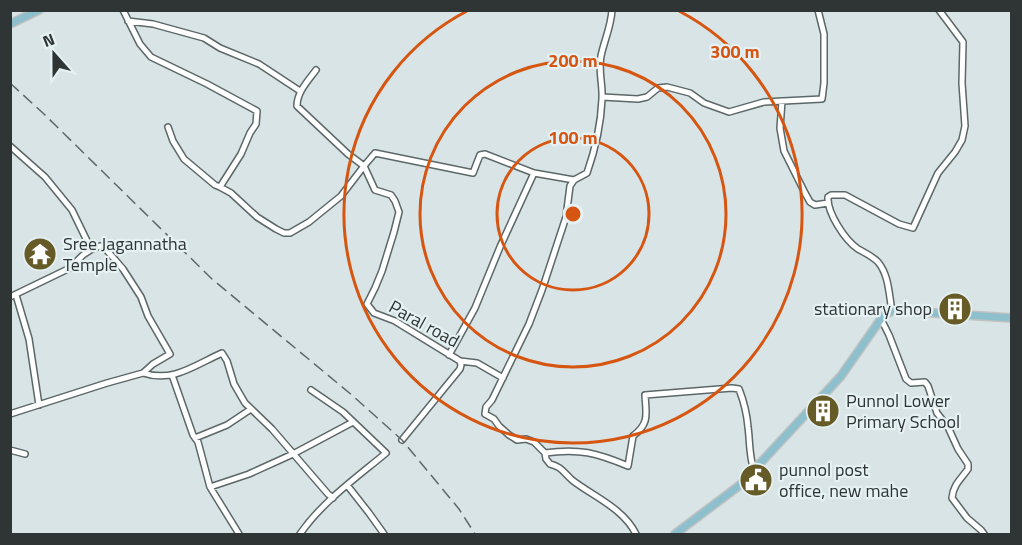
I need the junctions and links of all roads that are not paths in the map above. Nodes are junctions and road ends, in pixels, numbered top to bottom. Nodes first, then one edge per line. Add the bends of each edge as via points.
1 (19, 10) edge
2 (39, 10) edge
3 (123, 10) edge
4 (612, 10) edge
5 (818, 10) edge
6 (939, 10) edge
7 (22, 19) junction
8 (128, 21) junction
9 (10, 24) edge
10 (316, 70) dead end
11 (300, 91) junction
12 (602, 97) junction
13 (782, 101) junction
14 (168, 127) dead end
15 (10, 146) edge
16 (364, 165) junction
17 (534, 173) junction
18 (574, 180) junction
19 (220, 187) junction
20 (828, 203) junction
21 (92, 249) junction
22 (13, 296) edge
23 (892, 311) junction
24 (1011, 318) edge
25 (881, 319) junction
26 (449, 355) junction
27 (460, 361) junction
28 (143, 373) junction
29 (172, 375) junction
30 (502, 378) junction
31 (310, 390) dead end
32 (39, 405) junction
33 (251, 409) junction
34 (10, 414) edge
35 (353, 422) junction
36 (195, 438) junction
37 (402, 440) dead end
38 (10, 450) edge
39 (545, 453) junction
40 (25, 454) dead end
41 (293, 454) junction
42 (754, 470) junction
43 (347, 485) junction
44 (210, 487) junction
45 (333, 498) junction
46 (239, 534) edge
47 (300, 534) edge
48 (384, 534) edge
49 (636, 534) edge
50 (675, 534) edge
51 (984, 534) edge

1 - 7 street
2 - 7 main road
3 - 8 street
4 - 12 street via 601,57
5 - 13 street via 824,34 822,99
6 - 20 street via 963,42 965,126 962,141 938,173 913,228 845,195 831,195
7 - 9 main road
8 - 11 street via 204,38 259,64
8 - 19 street via 151,57 257,111 256,124
10 - 11 street
11 - 16 street via 297,106
12 - 13 street via 638,99 667,87 690,93 729,112
12 - 18 street via 589,168 584,176
13 - 20 street via 780,128 784,151 810,202
14 - 19 street via 184,159
15 - 21 street via 45,177 72,210
16 - 17 street via 375,153 473,173 480,155 485,154
16 - 19 street via 341,196 291,233 276,230
16 - 26 street, Paral road via 375,190 391,195 399,212 368,307
17 - 18 street
17 - 26 street via 475,308
18 - 30 street via 542,290
20 - 23 street via 844,235 878,262 884,272
21 - 22 street via 70,268
21 - 28 street via 104,247 123,270 170,354
22 - 32 street via 29,339
23 - 24 main road
23 - 25 main road
25 - 42 main road via 841,376
25 - 51 street via 906,379 928,386 937,413 968,464 952,498
26 - 27 street, Paral road
27 - 30 street via 477,363
27 - 37 street, Paral road via 460,369
28 - 29 street
28 - 32 street
29 - 33 street via 222,353 234,384
29 - 36 street
30 - 39 street via 485,414 517,440 534,442
31 - 35 street
32 - 34 street
33 - 36 street via 227,425
33 - 41 street
35 - 41 street
35 - 43 street via 386,453
36 - 44 street
38 - 40 street
39 - 42 street via 582,451 627,466 633,436 645,423 645,395 726,387 739,389
39 - 49 street via 550,464 611,506
41 - 44 street
41 - 45 street
42 - 50 main road
43 - 45 street
43 - 48 street
44 - 46 street
45 - 47 street

